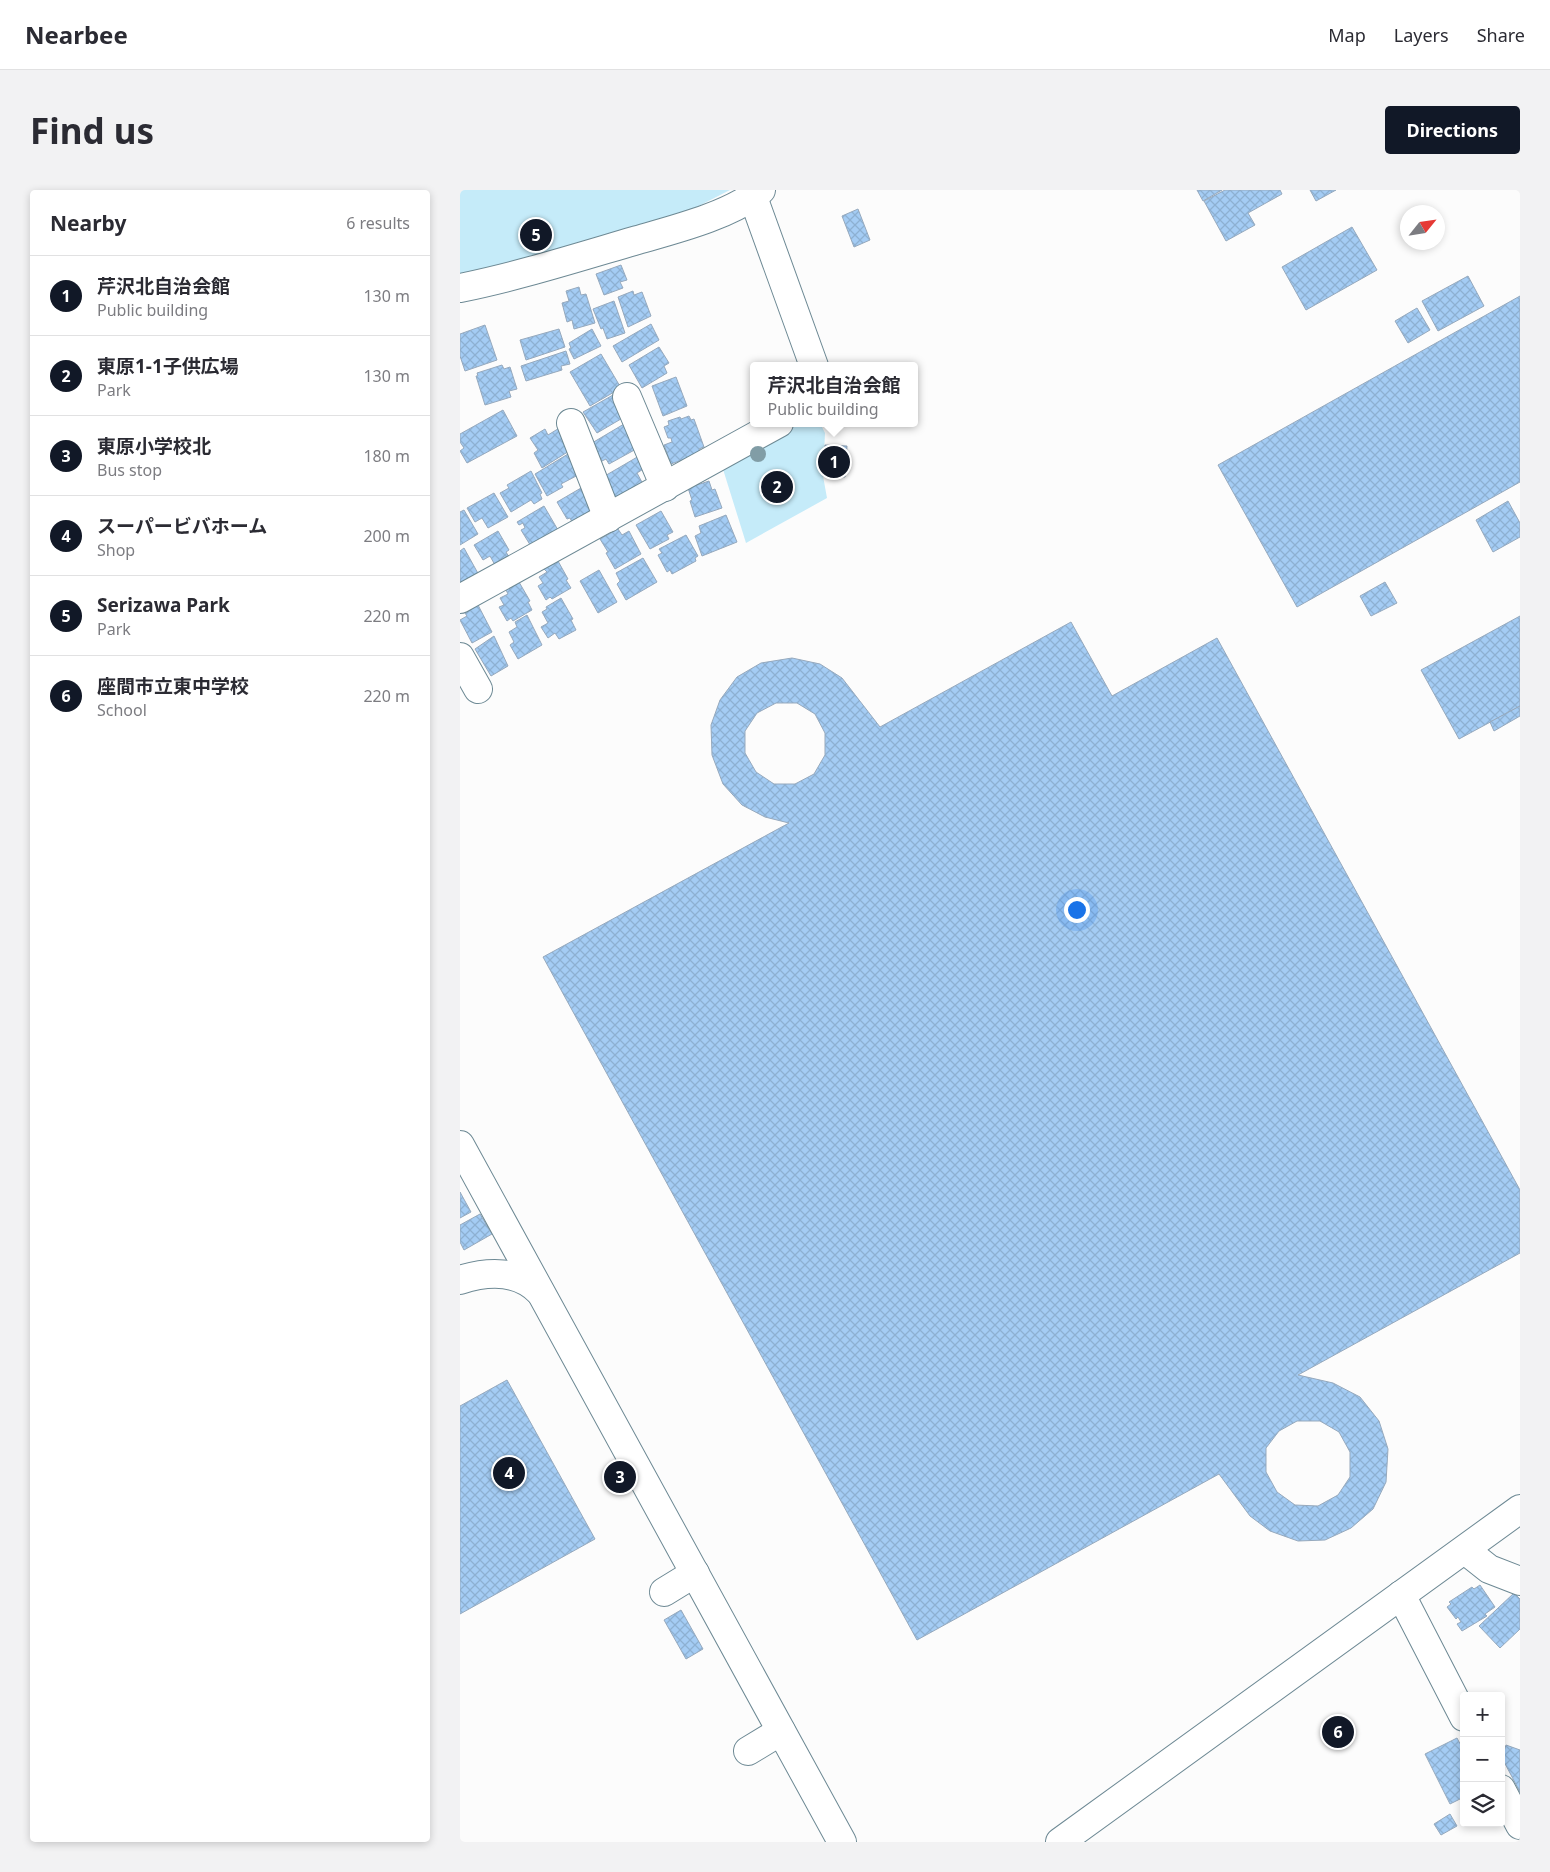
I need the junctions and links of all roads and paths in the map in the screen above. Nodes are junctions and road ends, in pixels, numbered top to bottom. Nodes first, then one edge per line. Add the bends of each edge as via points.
1 (757, 194) edge
2 (460, 288) edge
3 (813, 362) edge
4 (627, 397) dead end
5 (571, 423) dead end
6 (772, 427) edge
7 (665, 487) junction
8 (608, 518) junction
9 (460, 599) edge
10 (460, 657) edge
11 (478, 689) dead end
12 (460, 1145) edge
13 (516, 1247) junction
14 (460, 1279) edge
15 (540, 1292) junction
16 (1520, 1510) edge
17 (1465, 1550) junction
18 (695, 1573) junction
19 (1520, 1581) edge
20 (664, 1592) dead end
21 (1401, 1595) junction
22 (1460, 1709) edge
23 (781, 1731) junction
24 (748, 1751) dead end
25 (1505, 1797) edge
26 (1520, 1825) edge
27 (842, 1842) edge
28 (1060, 1842) edge

1 - 2 street via 724,211 683,226 543,268
1 - 3 street
4 - 7 street
5 - 8 street
6 - 7 street
7 - 8 street
8 - 9 street
10 - 11 street
12 - 13 street
13 - 14 street
13 - 15 street
14 - 15 street via 501,1273 533,1284
15 - 18 street
16 - 17 street
17 - 19 street via 1488,1569
17 - 21 street
18 - 20 street
18 - 23 street
21 - 22 street
21 - 28 street
23 - 24 street
23 - 27 street
25 - 26 street

